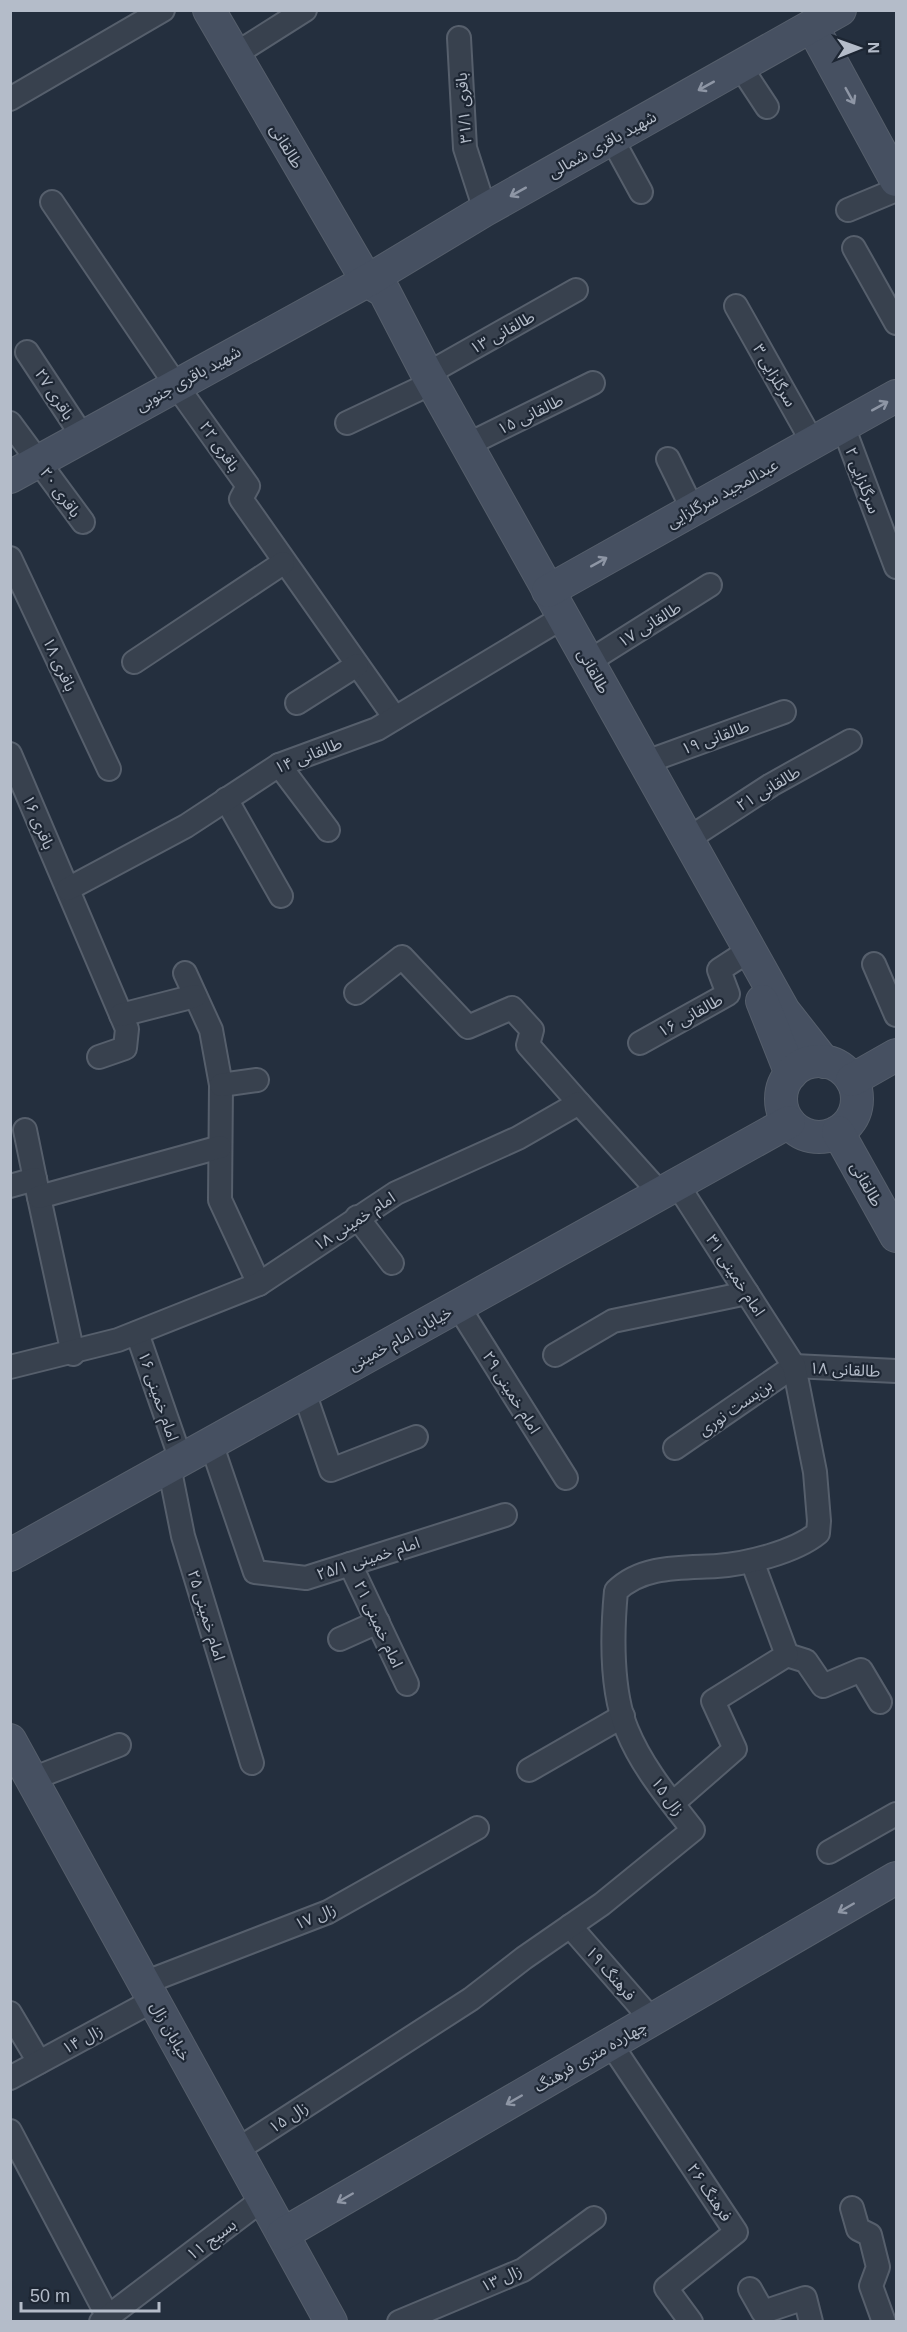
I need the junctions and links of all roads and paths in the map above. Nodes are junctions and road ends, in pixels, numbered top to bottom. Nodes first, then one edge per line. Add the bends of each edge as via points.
1 (163, 10) edge
2 (209, 10) edge
3 (305, 10) edge
4 (840, 10) edge
5 (812, 26) junction
6 (459, 38) dead end
7 (234, 55) junction
8 (740, 66) junction
9 (10, 99) edge
10 (767, 107) dead end
11 (612, 139) junction
12 (897, 180) edge
13 (897, 190) edge
14 (640, 192) dead end
15 (52, 202) dead end
16 (485, 210) junction
17 (848, 210) dead end
18 (854, 248) dead end
19 (367, 281) junction
20 (576, 290) dead end
21 (736, 306) dead end
22 (897, 323) edge
23 (27, 352) dead end
24 (422, 382) junction
25 (593, 383) dead end
26 (176, 385) junction
27 (897, 396) edge
28 (10, 423) edge
29 (347, 423) dead end
30 (843, 426) junction
31 (83, 437) junction
32 (813, 443) junction
33 (467, 445) junction
34 (668, 459) dead end
35 (39, 461) junction
36 (10, 477) edge
37 (693, 510) junction
38 (83, 522) dead end
39 (10, 558) edge
40 (283, 563) junction
41 (897, 567) edge
42 (710, 585) dead end
43 (548, 591) junction
44 (550, 625) junction
45 (134, 662) dead end
46 (588, 662) junction
47 (357, 665) junction
48 (297, 703) dead end
49 (784, 712) dead end
50 (395, 718) junction
51 (850, 741) dead end
52 (10, 754) edge
53 (646, 762) junction
54 (279, 765) junction
55 (109, 769) dead end
56 (226, 799) junction
57 (328, 830) dead end
58 (688, 839) junction
59 (68, 889) junction
60 (281, 897) dead end
61 (739, 957) junction
62 (874, 964) dead end
63 (185, 973) dead end
64 (356, 993) dead end
65 (195, 996) junction
66 (121, 1015) junction
67 (897, 1015) edge
68 (640, 1043) dead end
69 (897, 1055) edge
70 (99, 1057) dead end
71 (824, 1062) junction
72 (791, 1074) junction
73 (257, 1080) dead end
74 (852, 1080) junction
75 (221, 1085) junction
76 (579, 1103) junction
77 (789, 1122) junction
78 (25, 1130) dead end
79 (838, 1132) junction
80 (220, 1147) junction
81 (10, 1186) edge
82 (37, 1188) junction
83 (669, 1189) junction
84 (357, 1217) junction
85 (897, 1236) edge
86 (392, 1263) dead end
87 (259, 1284) junction
88 (747, 1293) junction
89 (458, 1306) junction
90 (136, 1333) junction
91 (73, 1354) junction
92 (555, 1355) dead end
93 (794, 1366) junction
94 (10, 1367) edge
95 (897, 1371) edge
96 (304, 1392) junction
97 (416, 1437) dead end
98 (211, 1443) junction
99 (675, 1448) dead end
100 (175, 1463) junction
101 (566, 1478) dead end
102 (505, 1515) dead end
103 (10, 1555) edge
104 (752, 1561) junction
105 (350, 1564) junction
106 (378, 1622) junction
107 (340, 1639) dead end
108 (787, 1655) junction
109 (407, 1684) dead end
110 (880, 1702) dead end
111 (623, 1716) junction
112 (10, 1740) edge
113 (119, 1745) dead end
114 (252, 1762) dead end
115 (529, 1770) dead end
116 (32, 1779) junction
117 (673, 1803) junction
118 (896, 1815) edge
119 (477, 1828) dead end
120 (829, 1852) dead end
121 (897, 1878) edge
122 (570, 1926) junction
123 (149, 1991) junction
124 (10, 2013) edge
125 (652, 2020) junction
126 (611, 2044) junction
127 (39, 2062) junction
128 (10, 2078) edge
129 (10, 2131) edge
130 (237, 2150) junction
131 (263, 2199) junction
132 (852, 2208) dead end
133 (594, 2218) dead end
134 (283, 2234) junction
135 (750, 2289) dead end
136 (105, 2319) edge
137 (331, 2322) edge
138 (399, 2322) edge
139 (691, 2322) edge
140 (811, 2322) edge
141 (884, 2322) edge

1 - 9 street
2 - 7 main road, طالقانی
3 - 7 street
4 - 5 main road, شهید باقری شمالی
5 - 8 main road, شهید باقری شمالی
5 -> 12 main road
6 - 16 street, باقری ۳۱/۱ via 465,148
7 - 19 main road, طالقانی
8 - 10 street
8 -> 11 main road, شهید باقری شمالی
11 - 14 street
11 -> 16 main road, شهید باقری شمالی
13 - 17 street
15 - 26 street, باقری ۲۲
16 - 19 main road, شهید باقری شمالی
18 - 22 street
19 - 24 main road, طالقانی via 367,297
19 - 26 main road, شهید باقری جنوبی
20 - 24 street, طالقانی ۱۳
21 - 32 street, سرگلزایی ۳
23 - 31 street, باقری ۲۷
24 - 29 street, طالقانی ۱۳
24 - 33 main road, طالقانی
24 - 44 main road, طالقانی
25 - 33 street, طالقانی ۱۵
26 - 31 main road, شهید باقری جنوبی
26 - 40 street, باقری ۲۲ via 248,486 241,500
30 -> 27 main road, عبدالمجید سرگلزایی
28 - 35 street, باقری ۲۰
30 - 32 main road, عبدالمجید سرگلزایی
30 - 41 street, سرگلزایی ۲
31 - 35 main road, شهید باقری جنوبی
32 - 37 main road, عبدالمجید سرگلزایی
33 - 43 main road, طالقانی
34 - 37 street
35 - 36 main road, شهید باقری جنوبی
35 - 38 street, باقری ۲۰
43 -> 37 main road, عبدالمجید سرگلزایی
39 - 55 street, باقری ۱۸
40 - 45 street
40 - 47 street, باقری ۲۲
42 - 46 street, طالقانی ۱۷
43 - 46 main road, طالقانی
44 - 50 street, طالقانی ۱۴
44 - 61 main road, طالقانی
46 - 53 main road, طالقانی
47 - 48 street
47 - 50 street, باقری ۲۲
49 - 53 street, طالقانی ۱۹
50 - 54 street, طالقانی ۱۴ via 377,729
51 - 58 street, طالقانی ۲۱ via 771,785
52 - 59 street, باقری ۱۶
53 - 58 main road, طالقانی
54 - 56 street, طالقانی ۱۴
54 - 57 street
56 - 59 street, طالقانی ۱۴ via 186,826
56 - 60 street
58 - 71 main road, طالقانی via 784,1011
59 - 66 street, باقری ۱۶
61 - 68 street, طالقانی ۱۶ via 719,970 728,994
61 - 72 main road, طالقانی via 771,1018
62 - 67 street
63 - 65 street
64 - 76 street via 402,957 468,1027 512,1008 532,1030 528,1044
65 - 66 street
65 - 75 street via 211,1030
66 - 70 street, باقری ۱۶ via 127,1029 125,1048
69 - 74 main road
71 - 72 main road via 801,1066
71 - 74 main road via 844,1071
72 - 77 main road via 782,1098
73 - 75 street
74 - 79 main road via 856,1091 854,1115
75 - 80 street
76 - 83 street
76 - 84 street, امام خمینی ۱۸ via 518,1138 396,1193
77 - 79 main road via 806,1135 828,1136
77 - 83 main road, خیابان امام خمینی
78 - 82 street
79 - 85 main road, طالقانی
80 - 82 street
80 - 87 street via 220,1200
81 - 82 street
82 - 91 street
83 - 88 street, امام خمینی ۳۱
83 - 89 main road, خیابان امام خمینی
84 - 86 street
84 - 87 street, امام خمینی ۱۸
87 - 90 street, امام خمینی ۱۸
88 - 92 street via 613,1322
88 - 93 street, امام خمینی ۳۱
89 - 96 main road, خیابان امام خمینی
89 - 101 street, امام خمینی ۲۹
90 - 91 street, امام خمینی ۱۸
90 - 100 street, امام خمینی ۱۶
91 - 94 street, امام خمینی ۱۸
93 - 95 street, طالقانی ۱۸
93 - 99 street, بن‌بست نوری
93 - 104 street, زال ۱۵ via 814,1472 818,1533 810,1540
96 - 97 street via 331,1470
96 - 98 main road, خیابان امام خمینی
98 - 100 main road, خیابان امام خمینی
98 - 105 street, امام خمینی ۲۵/۱ via 255,1572 306,1578
100 - 103 main road, خیابان امام خمینی
100 - 114 street, امام خمینی ۲۵ via 183,1536
102 - 105 street, امام خمینی ۲۵/۱
104 - 108 street
104 - 111 street, زال ۱۵ via 659,1570 626,1581 616,1591 614,1656
105 - 106 street, امام خمینی ۲۱
106 - 107 street
106 - 109 street, امام خمینی ۲۱
108 - 110 street via 806,1661 823,1686 861,1670
108 - 117 street via 713,1701 735,1749
111 - 115 street
111 - 117 street, زال ۱۵ via 626,1729 653,1777
112 - 116 main road, خیابان زال
113 - 116 street
116 - 123 main road, خیابان زال
117 - 122 street, زال ۱۵ via 693,1830
118 - 120 street
119 - 123 street, زال ۱۷ via 328,1912
121 -> 125 main road, چهارده متری فرهنگ
122 - 125 street, فرهنگ ۱۹
122 - 130 street, زال ۱۵ via 471,1999
123 - 127 street, زال ۱۴
123 - 130 main road, خیابان زال
124 - 127 street
125 - 126 main road, چهارده متری فرهنگ
126 -> 134 main road, چهارده متری فرهنگ
126 - 139 street, فرهنگ ۲۶ via 736,2232 666,2288
127 - 128 street, زال ۱۴
129 - 136 street
130 - 131 main road, خیابان زال
131 - 134 main road, خیابان زال
131 - 136 street, بسیج ۱۱
132 - 141 street via 858,2229 870,2235 878,2267 871,2286
133 - 138 street, زال ۱۳ via 523,2270
134 - 137 main road, خیابان زال
135 - 140 street via 763,2312 805,2298

